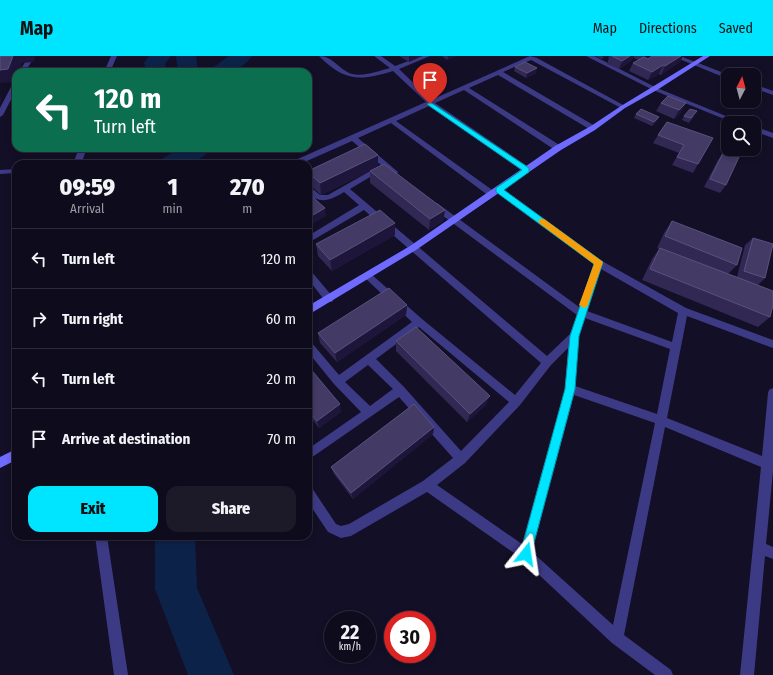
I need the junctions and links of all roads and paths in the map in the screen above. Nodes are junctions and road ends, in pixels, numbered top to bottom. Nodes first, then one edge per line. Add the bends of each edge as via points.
1 (32, 56) edge
2 (114, 56) edge
3 (322, 56) edge
4 (376, 56) edge
5 (427, 56) edge
6 (589, 56) edge
7 (675, 56) edge
8 (707, 56) edge
9 (693, 64) junction
10 (24, 68) edge
11 (109, 68) edge
12 (394, 68) junction
13 (498, 72) junction
14 (721, 74) edge
15 (464, 87) junction
16 (655, 89) junction
17 (761, 89) edge
18 (12, 91) edge
19 (773, 93) edge
20 (430, 104) junction
21 (623, 107) junction
22 (0, 115) edge
23 (722, 116) edge
24 (392, 121) junction
25 (593, 128) junction
26 (761, 131) edge
27 (773, 136) edge
28 (353, 138) junction
29 (558, 148) junction
30 (303, 160) edge
31 (385, 165) junction
32 (526, 170) junction
33 (12, 171) edge
34 (0, 172) edge
35 (404, 180) edge
36 (344, 189) junction
37 (312, 192) edge
38 (496, 192) junction
39 (428, 200) edge
40 (364, 206) junction
41 (453, 220) junction
42 (312, 238) edge
43 (413, 248) junction
44 (599, 262) junction
45 (368, 276) junction
46 (312, 278) edge
47 (329, 299) junction
48 (312, 309) edge
49 (683, 311) junction
50 (581, 313) junction
51 (419, 322) junction
52 (574, 336) junction
53 (773, 344) edge
54 (675, 347) junction
55 (312, 349) edge
56 (369, 359) junction
57 (547, 362) junction
58 (338, 381) junction
59 (570, 389) junction
60 (400, 390) junction
61 (773, 393) edge
62 (516, 402) junction
63 (773, 403) edge
64 (369, 414) junction
65 (660, 420) junction
66 (312, 452) edge
67 (12, 456) edge
68 (460, 459) junction
69 (0, 463) edge
70 (770, 465) edge
71 (427, 485) junction
72 (312, 498) edge
73 (102, 540) edge
74 (760, 547) junction
75 (773, 553) edge
76 (526, 554) junction
77 (617, 638) junction
78 (121, 675) edge
79 (666, 675) edge
80 (747, 675) edge

1 - 10 street
2 - 11 street
3 - 12 street via 354,76 370,75
4 - 12 street
5 - 12 street
6 - 16 street
7 - 9 street
8 - 9 main road
9 - 14 street
9 - 16 main road
12 - 20 street
13 - 15 street
13 - 21 street via 535,58
13 - 25 street
15 - 20 street
15 - 29 street
16 - 21 main road
16 - 23 street
17 - 19 street
18 - 22 street
20 - 24 street
20 - 32 street
21 - 25 main road
24 - 28 street
24 - 38 street
25 - 29 main road
26 - 27 street
28 - 30 street
28 - 31 street
29 - 32 main road
31 - 35 street
31 - 36 street
32 - 38 main road
33 - 34 street
36 - 37 street via 323,199
36 - 40 street
38 - 41 main road
38 - 44 street
39 - 41 street
40 - 42 street
40 - 43 street
41 - 43 main road
41 - 50 street
43 - 45 main road
43 - 57 street
44 - 49 street
44 - 50 street
45 - 47 main road
45 - 51 street
46 - 47 street
47 - 48 main road
49 - 53 street
49 - 54 street
50 - 52 street
50 - 54 street
51 - 56 street
51 - 62 street
52 - 57 street
52 - 59 street
54 - 65 street
55 - 58 street
56 - 58 street
56 - 60 street
57 - 62 street
58 - 64 street
59 - 65 street
59 - 76 street
60 - 64 street
60 - 68 street
61 - 63 street
62 - 68 street
63 - 70 street
64 - 66 street
65 - 70 street
65 - 77 street
67 - 69 main road
68 - 71 street
70 - 74 street
71 - 72 street via 351,530 341,532 332,528
71 - 76 street
73 - 78 street
74 - 75 street
74 - 80 street
76 - 77 street
77 - 79 street

